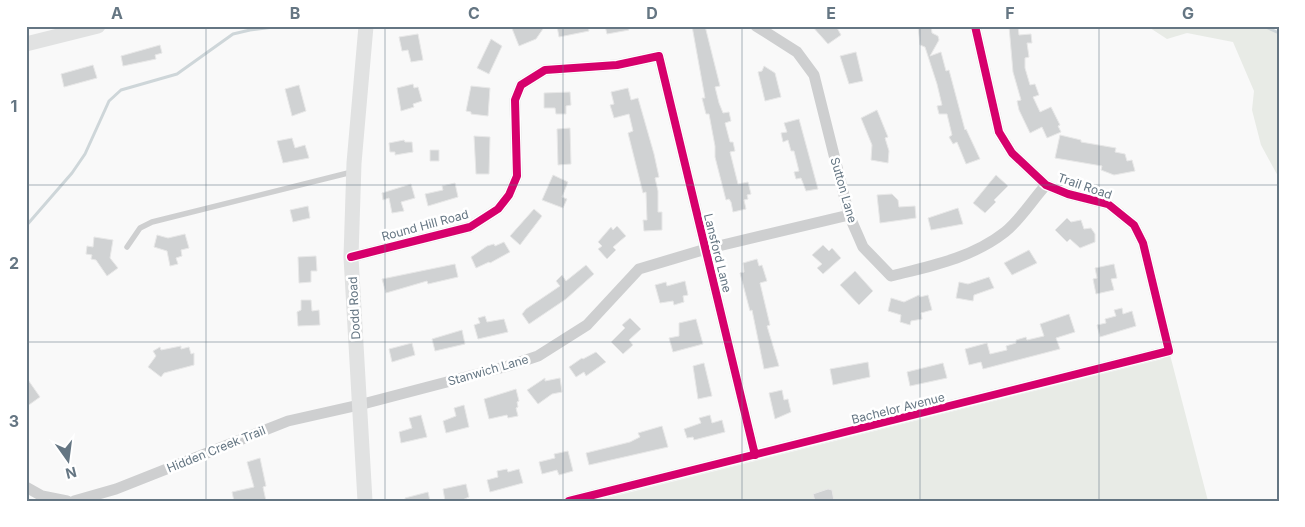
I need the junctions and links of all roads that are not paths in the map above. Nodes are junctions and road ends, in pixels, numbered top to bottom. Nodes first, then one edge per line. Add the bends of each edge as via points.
1 (98, 26) edge
2 (366, 26) edge
3 (756, 26) edge
4 (975, 26) edge
5 (26, 44) edge
6 (659, 56) joint
7 (354, 171) junction
8 (1046, 184) junction
9 (849, 215) junction
10 (127, 247) dead end
11 (706, 249) junction
12 (351, 257) junction
13 (1154, 288) joint
14 (359, 405) junction
15 (756, 455) junction
16 (26, 487) edge
17 (67, 501) edge
18 (74, 501) edge
19 (366, 501) edge
20 (569, 501) edge

1 - 5 main road
2 - 7 main road, Dodd Road
3 - 9 street, Sutton Lane via 797,52 814,75
4 - 8 street, Trail Road via 999,132 1012,153
6 - 11 street, Lansford Lane
6 - 12 street, Round Hill Road via 617,65 545,70 521,85 515,100 517,176 498,210 470,227
7 - 10 lane via 152,222 140,228
7 - 12 main road, Dodd Road
8 - 9 street, Sutton Lane via 1007,231 980,248 953,260 891,276 863,247
8 - 13 street, Trail Road via 1068,194 1108,204 1125,217 1143,243
9 - 11 street, Stanwich Lane
11 - 14 street, Stanwich Lane via 640,269 587,325 538,356
11 - 15 street, Lansford Lane
12 - 14 main road, Dodd Road
13 - 15 street, Bachelor Avenue via 1170,351
14 - 18 street, Hidden Creek Trail via 288,420 116,489
14 - 19 main road, Dodd Road
15 - 20 street, Bachelor Avenue
16 - 17 street via 42,496

